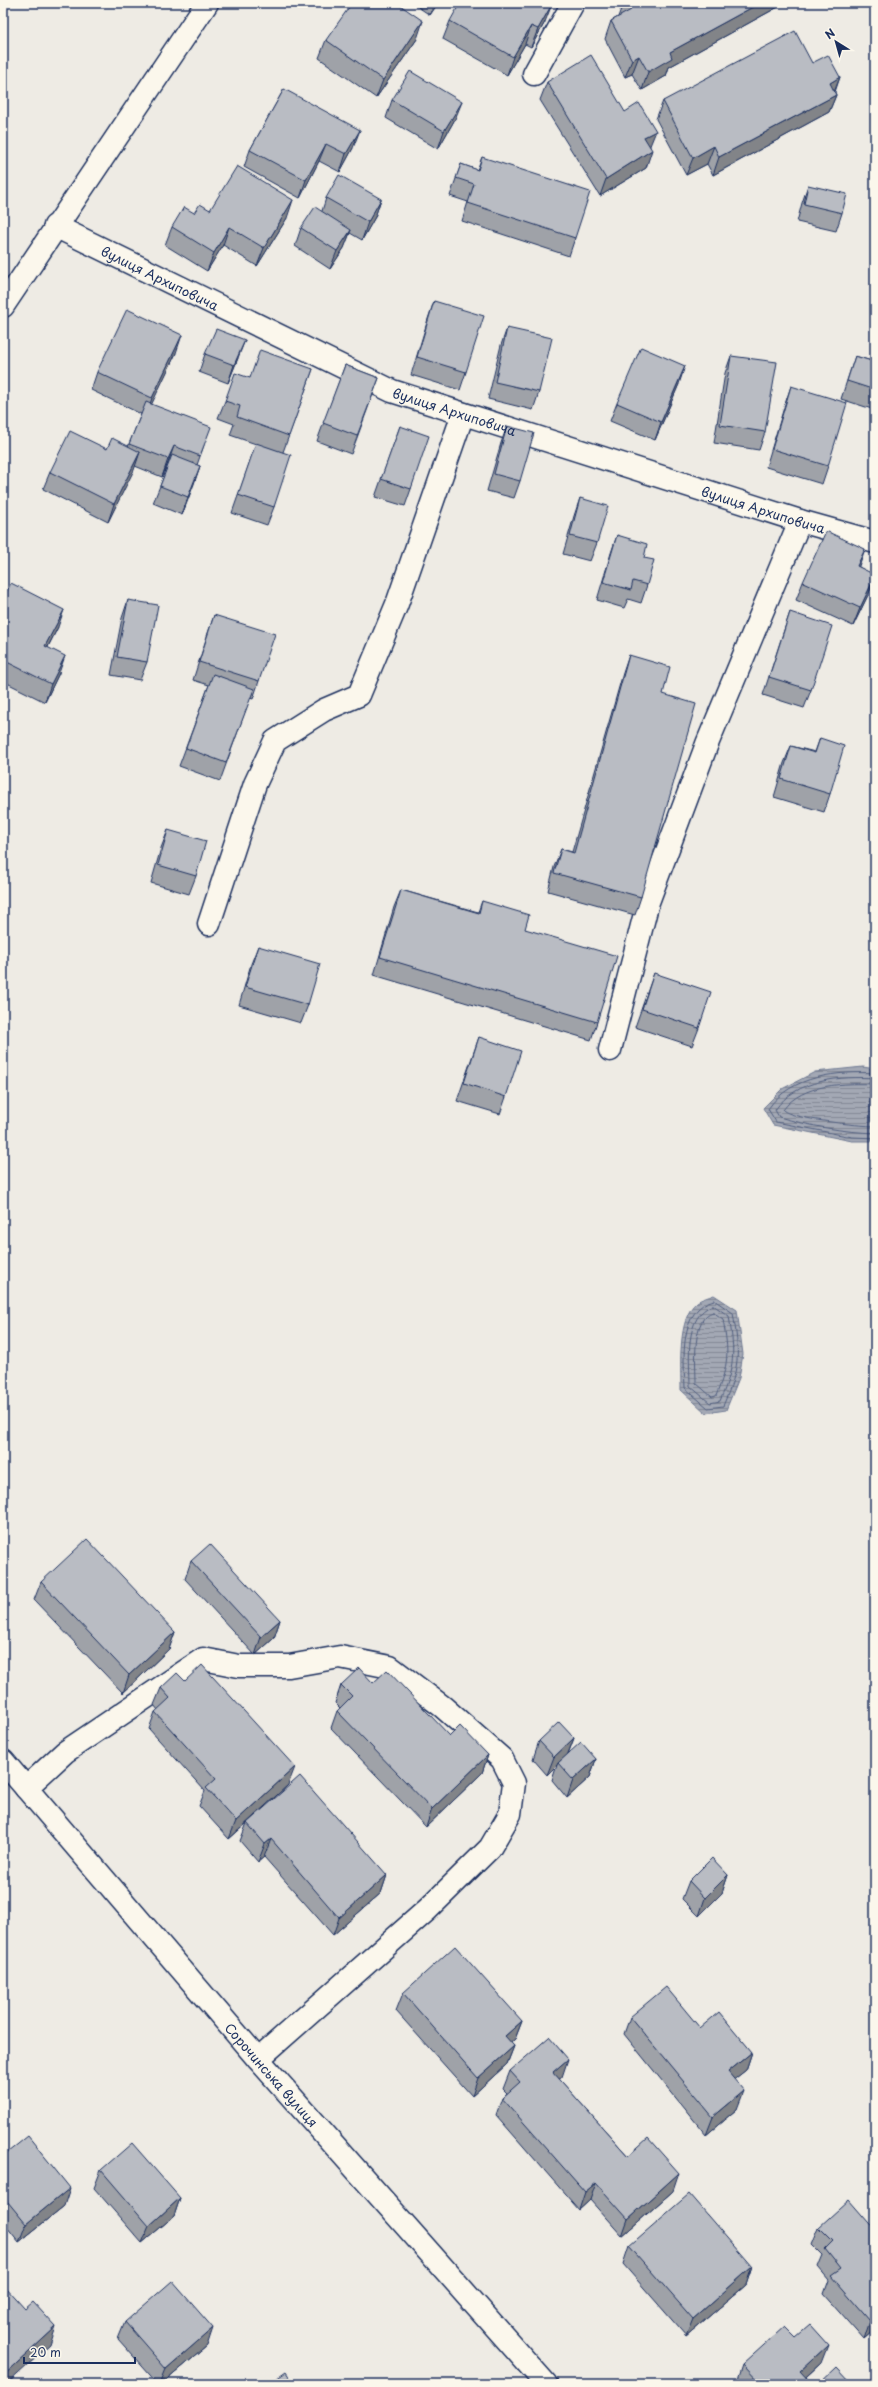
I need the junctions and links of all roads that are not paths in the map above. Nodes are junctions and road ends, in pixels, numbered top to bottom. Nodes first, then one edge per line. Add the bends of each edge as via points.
1 (207, 3) edge
2 (573, 3) edge
3 (534, 74) dead end
4 (55, 226) junction
5 (3, 306) edge
6 (463, 414) junction
7 (800, 521) junction
8 (875, 542) edge
9 (209, 924) dead end
10 (610, 1050) dead end
11 (3, 1761) edge
12 (26, 1788) junction
13 (258, 2059) junction
14 (546, 2384) edge

1 - 4 street
2 - 3 street
4 - 5 street
4 - 6 street, вулиця Архиповича via 392,391
6 - 7 street, вулиця Архиповича
6 - 9 street via 397,604 359,695 324,710 275,741 255,784
7 - 8 street, вулиця Архиповича
7 - 10 street via 707,744 648,902
11 - 12 street, Сорочинська вулиця
12 - 13 street, Сорочинська вулиця
12 - 13 street via 65,1752 203,1659 239,1666 290,1666 340,1657 390,1667 444,1707 502,1759 514,1783 510,1814 490,1848 427,1910
13 - 14 street, Сорочинська вулиця

